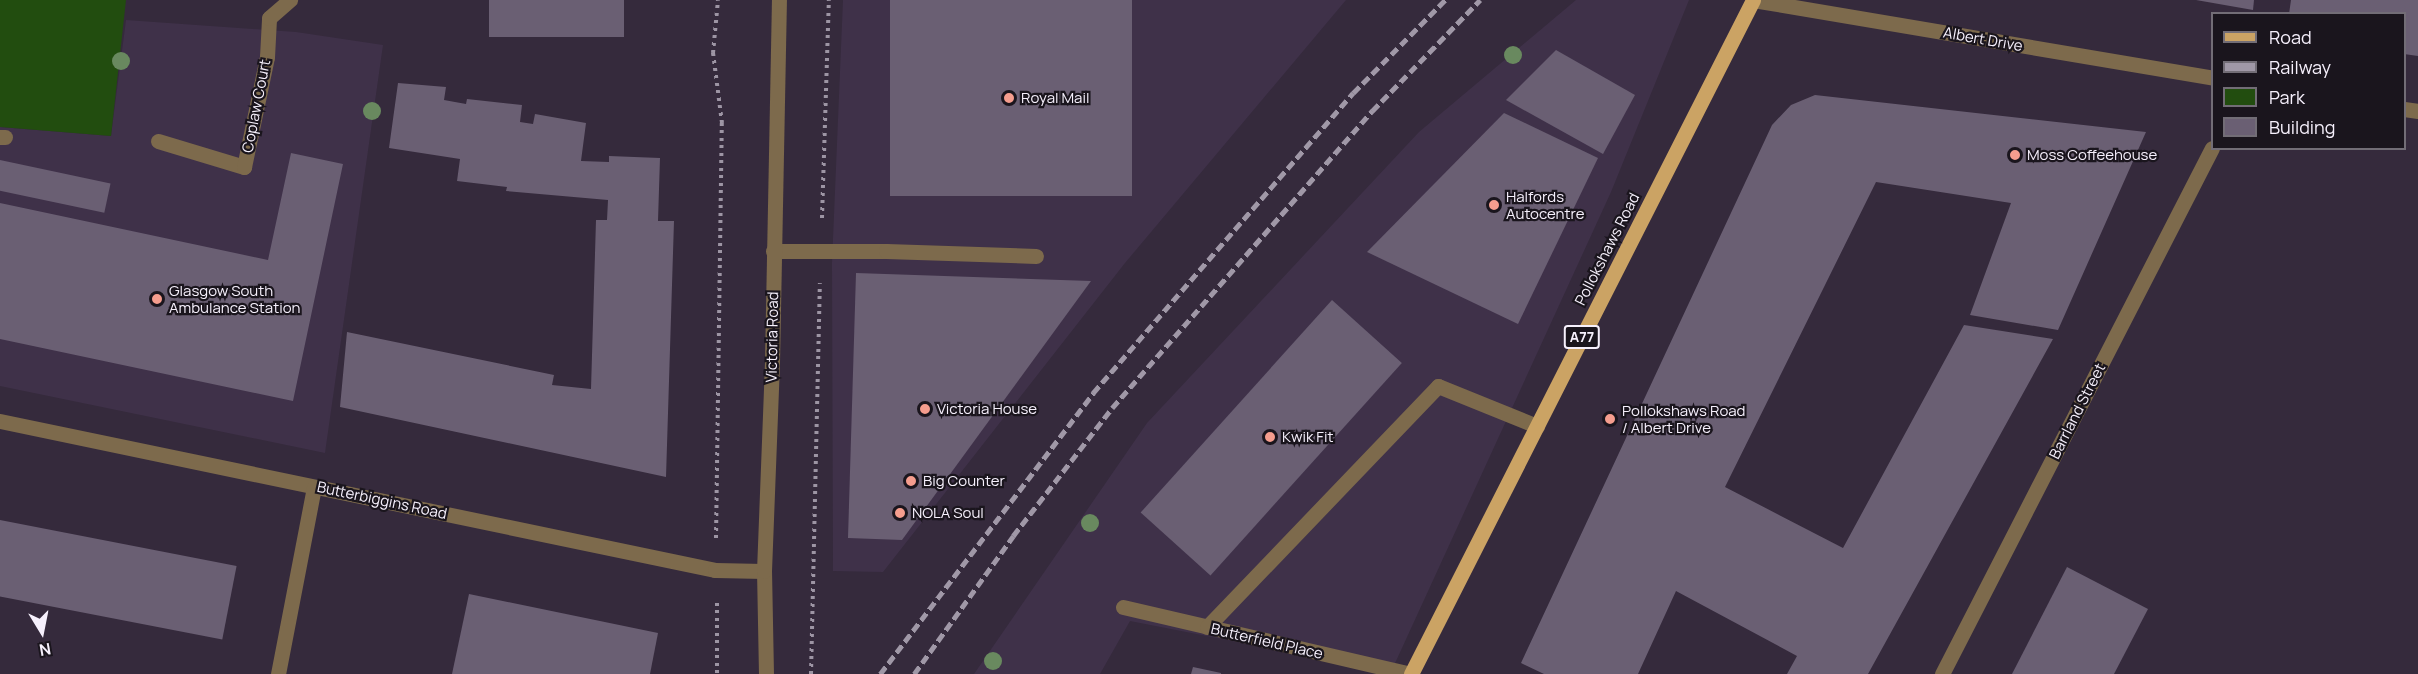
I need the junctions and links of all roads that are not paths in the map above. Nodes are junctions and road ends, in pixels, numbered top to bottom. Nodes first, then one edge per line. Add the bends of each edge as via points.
1 (290, 0) edge
2 (779, 0) edge
3 (1753, 0) edge
4 (2211, 78) edge
5 (158, 141) dead end
6 (2211, 150) edge
7 (773, 251) junction
8 (1036, 256) dead end
9 (0, 421) edge
10 (1537, 426) junction
11 (314, 486) junction
12 (764, 571) junction
13 (1123, 608) dead end
14 (1207, 627) junction
15 (278, 674) edge
16 (766, 674) edge
17 (1411, 674) edge
18 (1942, 674) edge

1 - 5 street, Coplaw Court via 269,18 267,57 244,167
2 - 7 street, Victoria Road
3 - 4 street, Albert Drive
3 - 10 main road, Pollokshaws Road / A77
6 - 18 street, Barrland Street
7 - 8 street
7 - 12 street, Victoria Road
9 - 11 street, Butterbiggins Road
10 - 14 street via 1438,386
10 - 17 main road, Pollokshaws Road / A77
11 - 12 street, Butterbiggins Road via 715,570
11 - 15 street
12 - 16 street, Victoria Road
13 - 14 street, Butterfield Place
14 - 17 street, Butterfield Place

